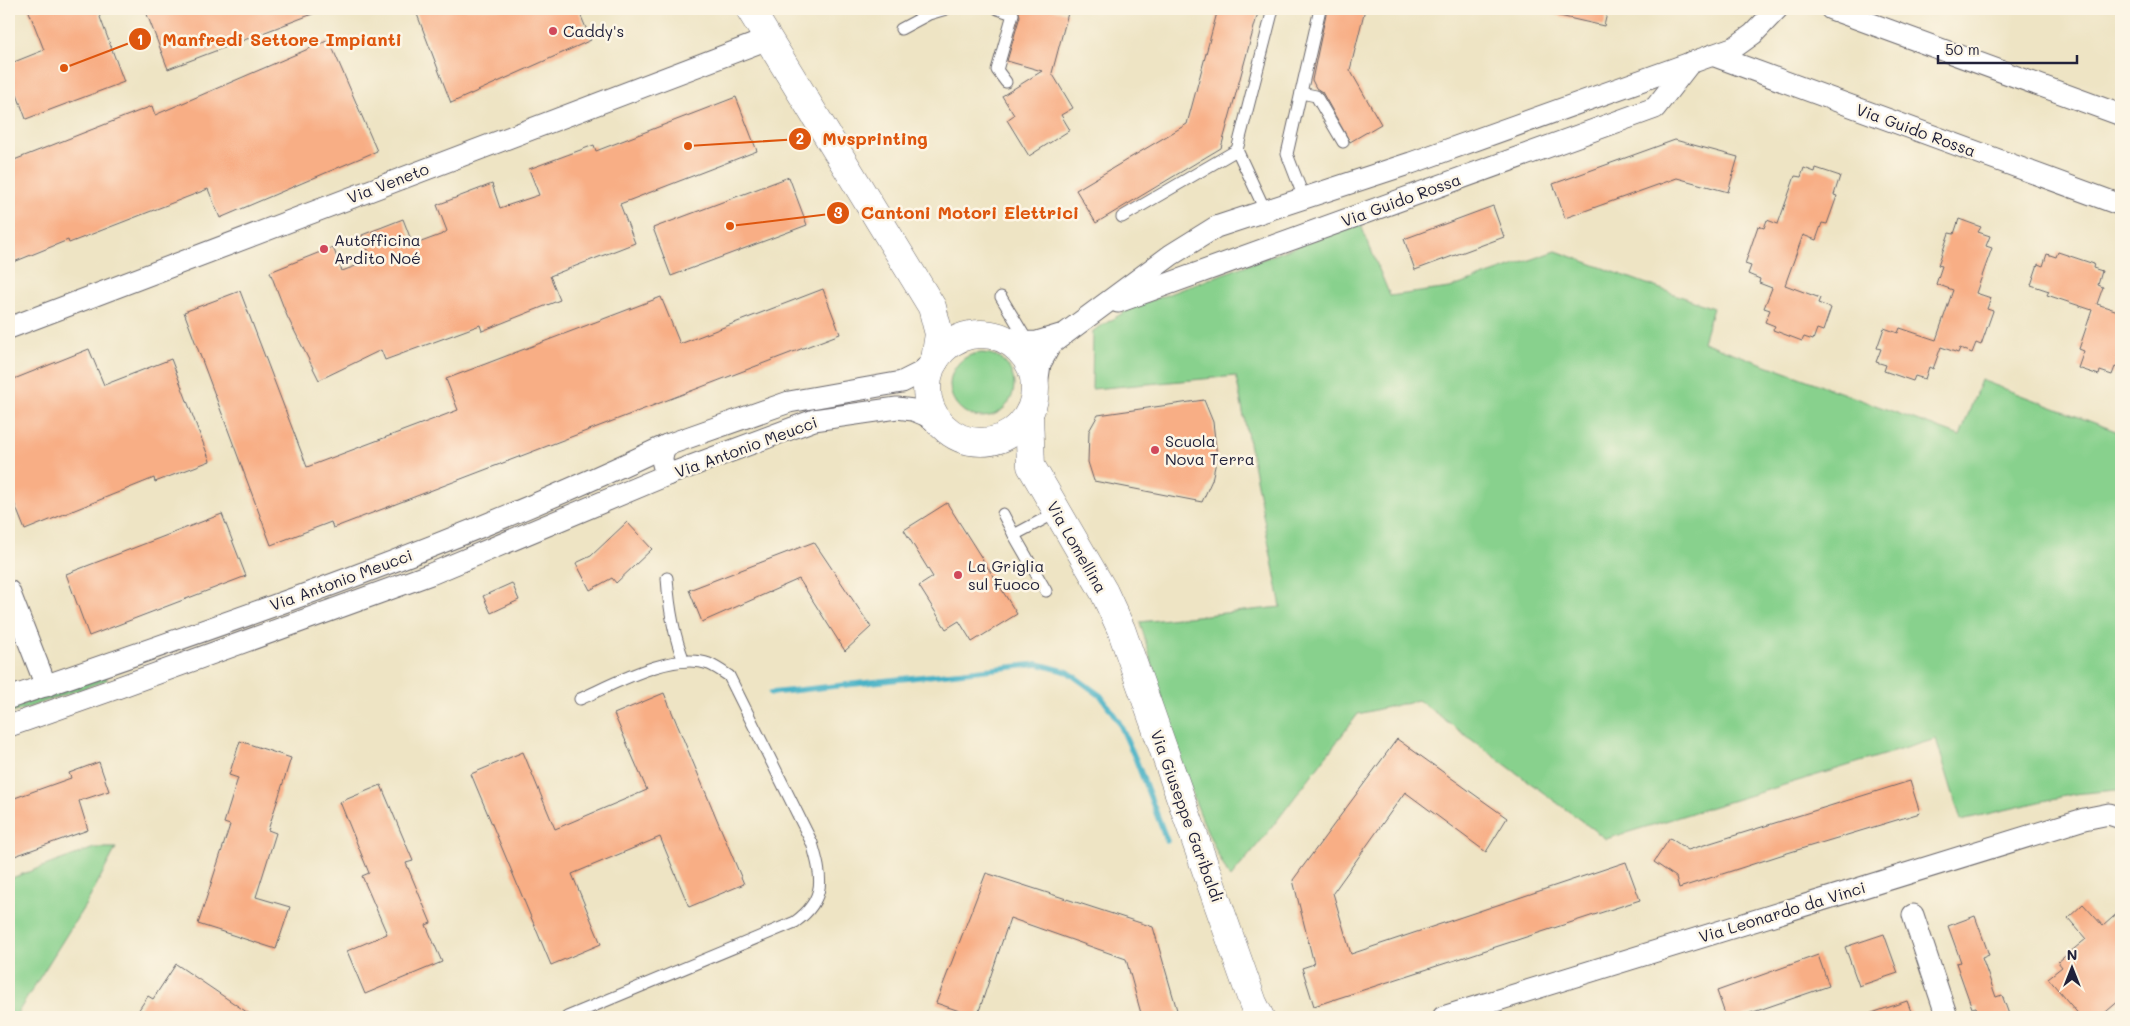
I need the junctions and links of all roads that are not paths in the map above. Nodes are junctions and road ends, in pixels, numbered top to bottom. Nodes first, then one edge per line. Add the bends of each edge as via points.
1 (750, 9) edge
2 (946, 9) edge
3 (998, 9) edge
4 (1273, 9) edge
5 (1320, 9) edge
6 (1777, 9) edge
7 (1831, 9) edge
8 (901, 29) dead end
9 (768, 39) junction
10 (1712, 55) junction
11 (1690, 62) junction
12 (1006, 82) dead end
13 (1301, 93) junction
14 (2121, 115) edge
15 (1343, 142) dead end
16 (1237, 150) junction
17 (1304, 198) junction
18 (2121, 205) edge
19 (1265, 210) junction
20 (1122, 217) dead end
21 (1001, 297) dead end
22 (932, 307) junction
23 (1092, 311) junction
24 (9, 328) edge
25 (981, 334) junction
26 (1063, 334) junction
27 (1020, 343) junction
28 (935, 360) junction
29 (1037, 385) junction
30 (1029, 416) junction
31 (939, 424) junction
32 (985, 442) junction
33 (667, 445) junction
34 (1030, 466) junction
35 (667, 475) junction
36 (1057, 512) junction
37 (1003, 514) dead end
38 (1014, 534) junction
39 (667, 578) dead end
40 (1046, 590) dead end
41 (9, 591) edge
42 (1120, 629) joint
43 (684, 661) junction
44 (46, 686) junction
45 (9, 698) edge
46 (580, 699) dead end
47 (9, 726) edge
48 (2121, 818) edge
49 (1913, 915) dead end
50 (1257, 1013) edge
51 (567, 1017) edge
52 (1443, 1017) edge
53 (1947, 1017) edge

1 - 9 main road
2 - 8 lane
3 - 12 lane via 1013,14 997,70
4 - 16 lane
5 - 13 lane
6 - 10 street, Via Guido Rossa via 1754,34
7 - 14 street
9 - 22 main road
9 - 24 street, Via Veneto
10 - 11 street, Via Guido Rossa
10 - 18 street, Via Guido Rossa
11 - 17 street, Via Guido Rossa via 1411,163
11 - 23 street, Via Guido Rossa via 1655,108
13 - 15 lane via 1316,96
13 - 17 lane via 1287,154
16 - 19 lane
16 - 20 lane
17 - 19 street, Via Guido Rossa
19 - 23 street, Via Guido Rossa via 1216,227
21 - 27 lane
22 - 25 main road via 944,318
22 - 28 main road via 939,334
23 - 26 street, Via Guido Rossa
25 - 27 main road
25 - 28 main road via 957,339
26 - 27 street, Via Guido Rossa
26 - 29 street, Via Guido Rossa via 1043,355
27 - 29 main road
28 - 31 main road via 928,377 927,396
28 - 33 street, Via Antonio Meucci via 902,382 789,402
29 - 30 main road
30 - 32 main road via 1006,435
30 - 34 main road, Via Lomellina
31 - 32 main road via 966,442
31 - 35 street, Via Antonio Meucci via 913,410 897,408 814,420
32 - 34 main road
33 - 35 street, Via Antonio Meucci via 661,461
33 - 44 street, Via Antonio Meucci via 431,547
34 - 36 main road, Via Lomellina
35 - 47 street, Via Antonio Meucci via 431,574
36 - 38 lane
36 - 42 main road, Via Lomellina via 1104,592
37 - 38 lane
38 - 40 lane
39 - 43 lane via 670,612
41 - 44 street
42 - 50 main road, Via Giuseppe Garibaldi
43 - 46 lane via 653,668
43 - 51 lane via 708,664 729,676 812,843 820,871 817,895 810,911 795,922
44 - 45 street, Via Antonio Meucci
48 - 52 street, Via Leonardo da Vinci via 2109,814 2084,819
49 - 53 street

